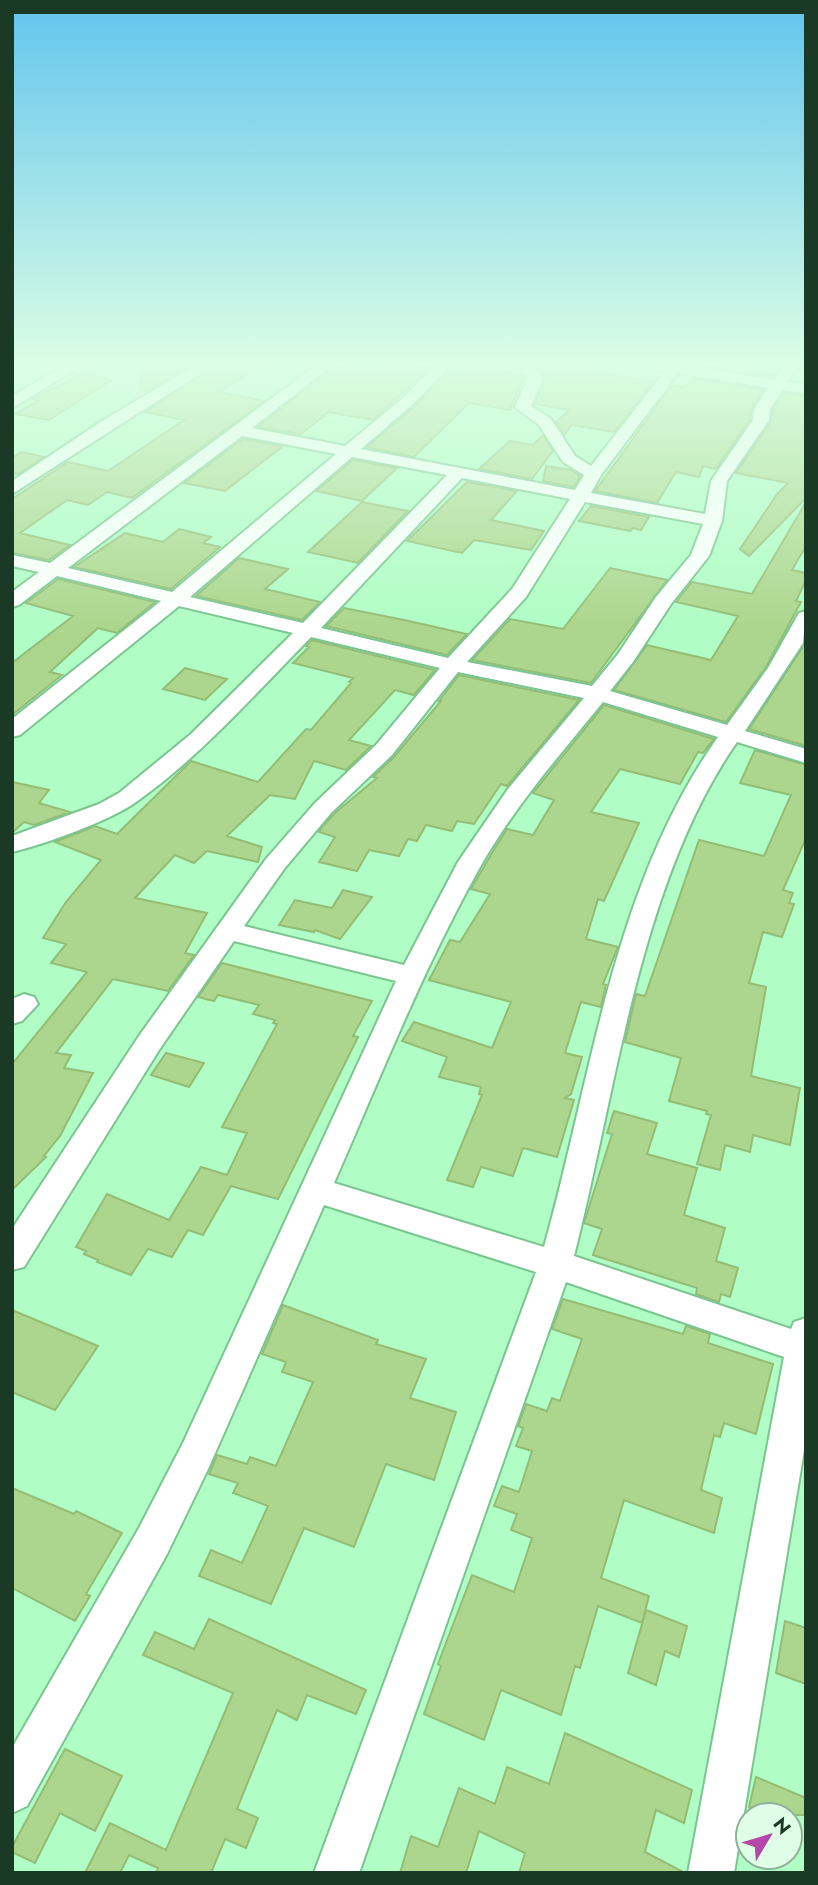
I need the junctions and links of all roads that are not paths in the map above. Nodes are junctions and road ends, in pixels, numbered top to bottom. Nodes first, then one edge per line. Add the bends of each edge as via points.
1 (67, 452) edge
2 (207, 452) edge
3 (342, 452) edge
4 (564, 452) edge
5 (611, 452) edge
6 (739, 452) edge
7 (347, 453) junction
8 (457, 474) junction
9 (586, 485) junction
10 (12, 489) edge
11 (713, 521) junction
12 (12, 560) edge
13 (55, 569) junction
14 (177, 598) junction
15 (12, 601) edge
16 (806, 617) edge
17 (309, 629) junction
18 (453, 666) junction
19 (598, 694) junction
20 (12, 730) edge
21 (732, 736) junction
22 (806, 756) edge
23 (12, 845) edge
24 (228, 931) junction
25 (412, 976) junction
26 (318, 1191) junction
27 (12, 1257) edge
28 (555, 1264) junction
29 (805, 1344) edge
30 (12, 1791) edge
31 (336, 1873) edge
32 (711, 1873) edge

1 - 10 street
2 - 13 street
3 - 7 street
4 - 9 street
5 - 9 street
6 - 11 street via 719,481
7 - 8 street
7 - 14 street
8 - 9 street
8 - 17 street
9 - 11 street
9 - 18 street via 519,593
11 - 19 street via 700,556
12 - 13 street
13 - 14 street
13 - 15 street
14 - 17 street
14 - 20 street
16 - 21 street
17 - 18 street
17 - 23 street via 207,731 127,798
18 - 19 street
18 - 24 street via 384,750 323,808 283,855
19 - 21 street
19 - 25 street via 516,794 467,868
21 - 22 street
21 - 28 street via 684,811 648,903 621,993
24 - 25 street
24 - 27 street via 149,1043
25 - 26 street
26 - 28 street
26 - 30 street via 153,1541
28 - 29 street
28 - 31 street
29 - 32 street

